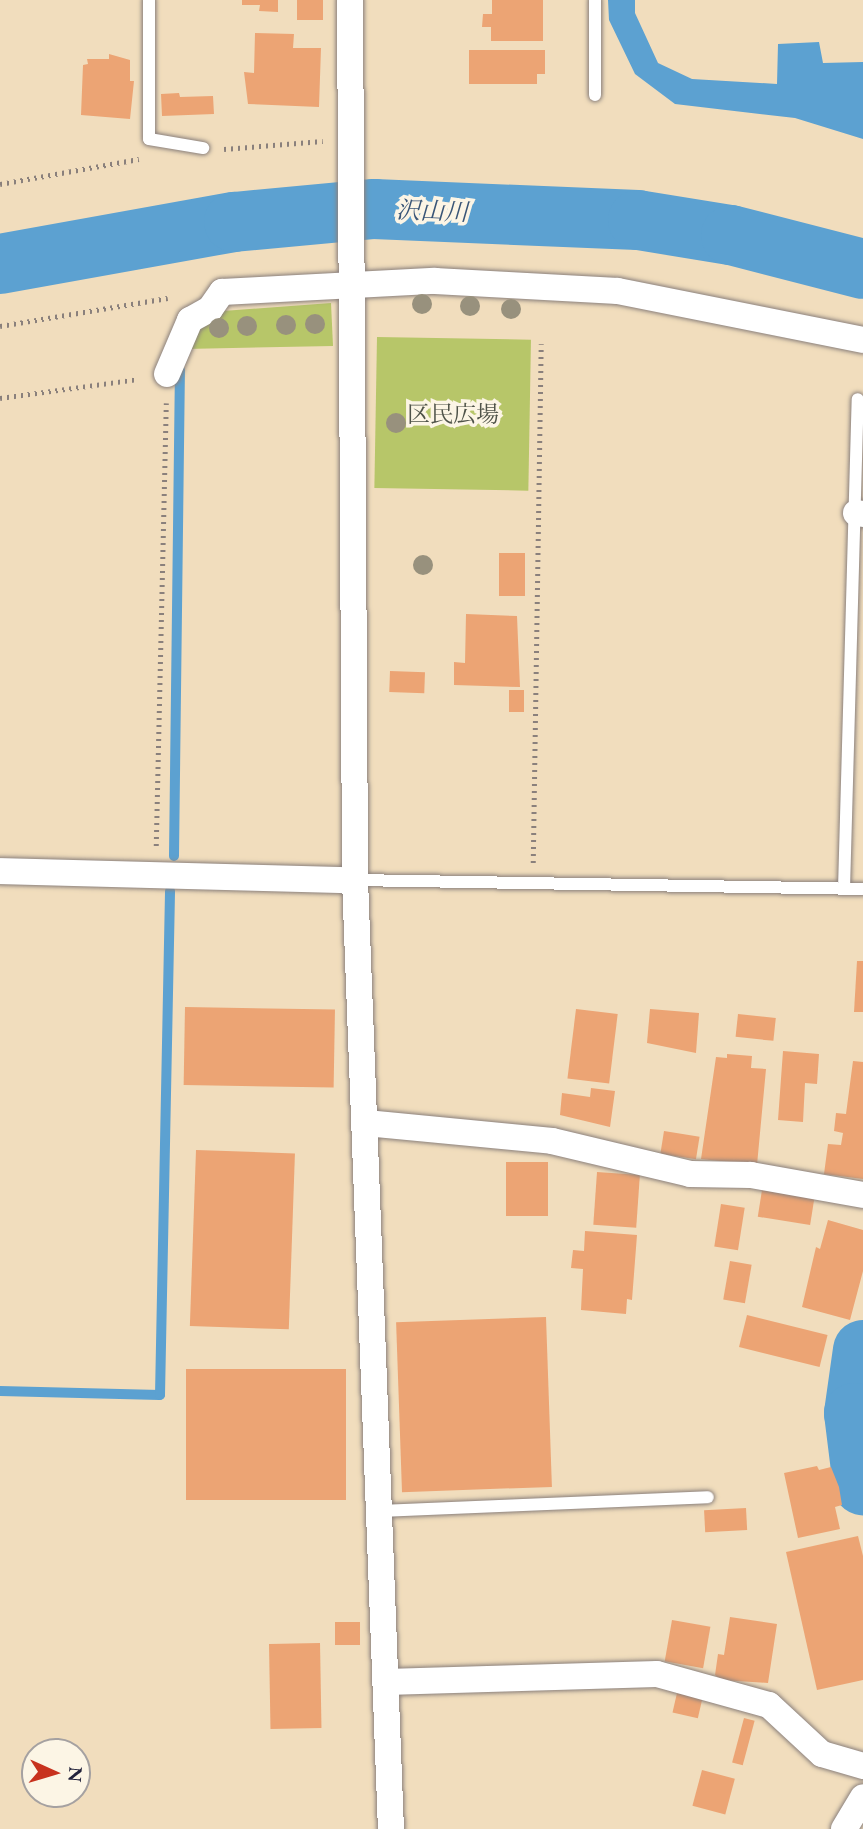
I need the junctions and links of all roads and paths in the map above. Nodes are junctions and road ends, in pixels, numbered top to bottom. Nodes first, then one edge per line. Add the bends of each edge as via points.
1 (149, 0) edge
2 (350, 0) edge
3 (595, 0) edge
4 (595, 96) dead end
5 (203, 148) dead end
6 (353, 281) junction
7 (222, 292) junction
8 (0, 326) edge
9 (863, 340) edge
10 (541, 344) dead end
11 (167, 374) junction
12 (0, 398) edge
13 (858, 399) dead end
14 (860, 513) edge
15 (0, 872) edge
16 (156, 874) junction
17 (355, 880) junction
18 (532, 885) junction
19 (844, 888) junction
20 (863, 889) edge
21 (366, 1123) junction
22 (863, 1195) edge
23 (708, 1497) dead end
24 (380, 1511) junction
25 (386, 1682) junction
26 (863, 1766) edge
27 (863, 1797) edge
28 (391, 1829) edge
29 (844, 1829) edge

1 - 5 lane via 149,139
2 - 6 street
3 - 4 lane
6 - 7 street
6 - 9 street via 618,291
6 - 17 street
7 - 8 path
7 - 11 street via 210,309 190,320
10 - 18 path
11 - 12 path
11 - 16 path
13 - 14 lane
14 - 19 lane
15 - 16 street
16 - 17 street
17 - 18 lane
17 - 21 street
18 - 19 lane
19 - 20 lane
21 - 22 street via 552,1141 690,1174 751,1175
21 - 24 street
23 - 24 lane
24 - 25 street
25 - 26 street via 656,1674 769,1705 822,1754
25 - 28 street
27 - 29 street

